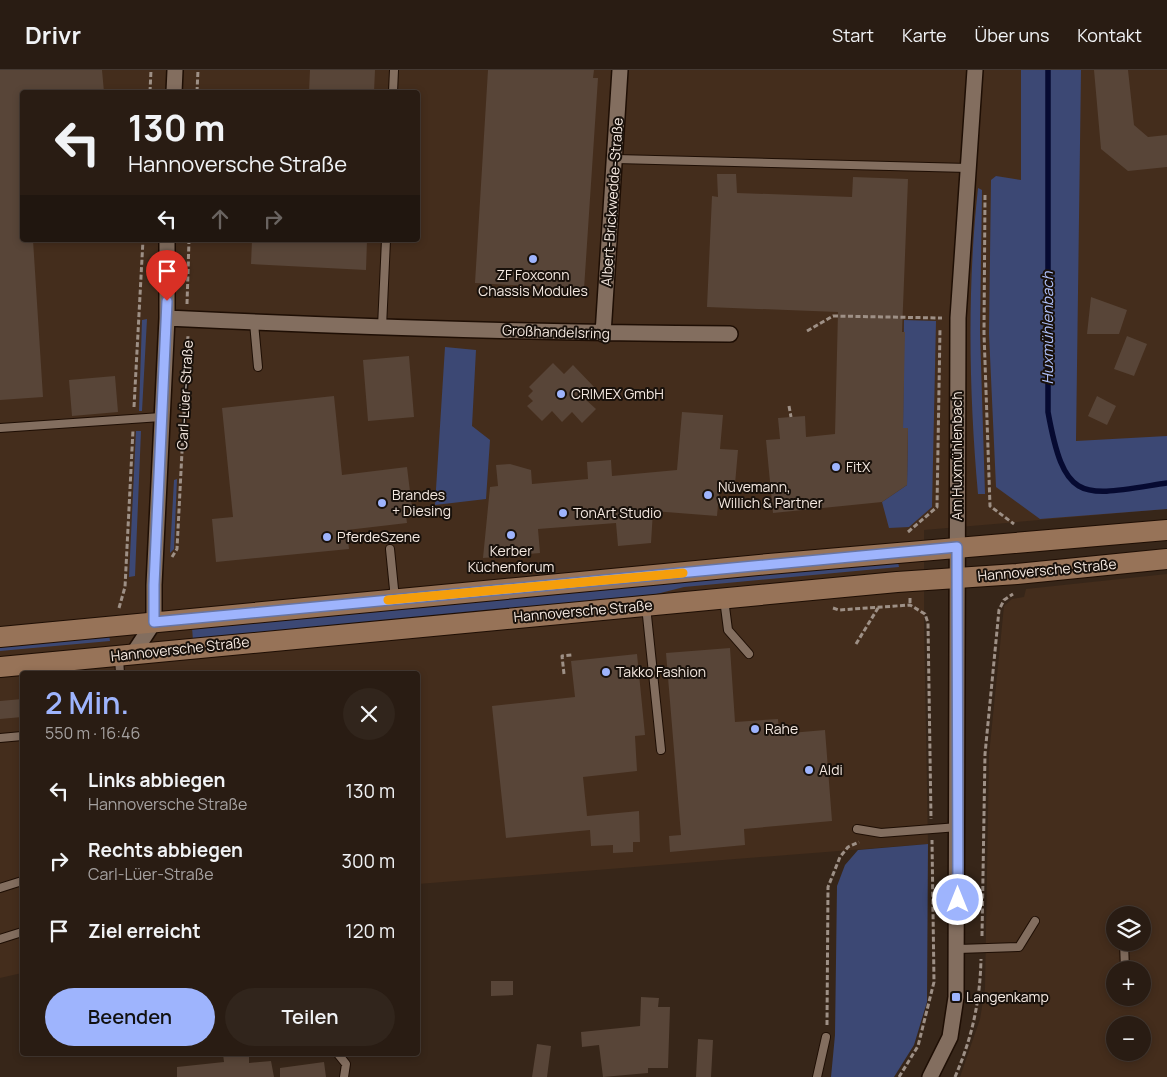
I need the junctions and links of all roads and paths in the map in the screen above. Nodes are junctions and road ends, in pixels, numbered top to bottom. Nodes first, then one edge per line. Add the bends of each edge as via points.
1 (151, 70) edge
2 (175, 70) edge
3 (198, 70) edge
4 (394, 70) edge
5 (620, 70) edge
6 (975, 70) edge
7 (150, 90) edge
8 (174, 90) edge
9 (196, 90) edge
10 (393, 90) edge
11 (616, 159) junction
12 (968, 168) junction
13 (167, 242) edge
14 (189, 242) edge
15 (386, 242) edge
16 (167, 318) junction
17 (958, 318) junction
18 (188, 319) junction
19 (254, 323) junction
20 (382, 327) junction
21 (807, 331) dead end
22 (603, 334) junction
23 (730, 334) dead end
24 (258, 367) dead end
25 (789, 406) dead end
26 (161, 417) junction
27 (791, 417) dead end
28 (0, 428) edge
29 (1015, 525) dead end
30 (1167, 530) edge
31 (957, 547) junction
32 (177, 549) dead end
33 (390, 549) dead end
34 (1167, 559) edge
35 (957, 578) junction
36 (1018, 592) dead end
37 (724, 598) junction
38 (394, 599) junction
39 (646, 605) junction
40 (879, 607) junction
41 (839, 610) dead end
42 (154, 622) junction
43 (0, 637) edge
44 (856, 644) dead end
45 (749, 654) dead end
46 (572, 655) dead end
47 (124, 661) edge
48 (0, 666) edge
49 (564, 674) dead end
50 (20, 736) edge
51 (0, 738) edge
52 (661, 750) dead end
53 (958, 827) junction
54 (857, 829) dead end
55 (932, 829) junction
56 (881, 833) junction
57 (20, 882) edge
58 (0, 888) edge
59 (1035, 921) dead end
60 (20, 933) edge
61 (0, 939) edge
62 (981, 948) junction
63 (958, 949) junction
64 (826, 1037) joint
65 (340, 1056) edge
66 (344, 1077) edge
67 (818, 1077) edge
68 (899, 1077) edge
69 (930, 1077) edge
70 (954, 1077) edge

1 - 7 path
2 - 8 street
3 - 9 path
4 - 10 lane
5 - 11 street, Albert-Brickwedde-Straße
6 - 12 street, Am Huxmühlenbach
11 - 12 lane
11 - 22 street, Albert-Brickwedde-Straße
12 - 17 street, Am Huxmühlenbach
12 - 29 path via 985,188 984,332 990,506
13 - 16 street, Carl-Lüer-Straße
14 - 18 path, Carl-Lüer-Straße
15 - 20 lane
16 - 18 street, Großhandelsring
16 - 26 street, Carl-Lüer-Straße
17 - 21 path via 832,316
17 - 31 street, Am Huxmühlenbach
18 - 19 street, Großhandelsring
18 - 32 path, Carl-Lüer-Straße
19 - 20 street, Großhandelsring
19 - 24 lane
20 - 22 street, Großhandelsring
22 - 23 street, Großhandelsring
25 - 27 path
26 - 28 lane
26 - 42 street, Carl-Lüer-Straße
30 - 31 main road, Hannoversche Straße
31 - 35 street, Am Huxmühlenbach
31 - 38 main road, Hannoversche Straße
33 - 38 lane
34 - 35 main road, Hannoversche Straße
35 - 37 main road, Hannoversche Straße
35 - 53 street, Am Huxmühlenbach
36 - 62 path via 1004,600 999,610 985,754
37 - 39 main road, Hannoversche Straße
37 - 45 lane via 728,630
38 - 42 main road, Hannoversche Straße
39 - 47 main road, Hannoversche Straße
39 - 52 lane
40 - 41 path
40 - 44 path
40 - 55 path via 912,605 925,614 928,623
42 - 43 main road, Hannoversche Straße
42 - 47 street
46 - 49 path via 562,656
47 - 48 main road, Hannoversche Straße
50 - 51 lane
53 - 55 lane
53 - 63 street, Am Huxmühlenbach
54 - 56 lane
55 - 56 lane
55 - 68 path via 934,982 918,1046
56 - 64 path via 848,847 832,873 828,887
57 - 58 lane
59 - 62 lane via 1019,947
60 - 61 lane
62 - 63 lane
62 - 70 path via 976,1018
63 - 69 street, Am Huxmühlenbach via 950,1037
64 - 67 lane
65 - 66 lane via 346,1064

